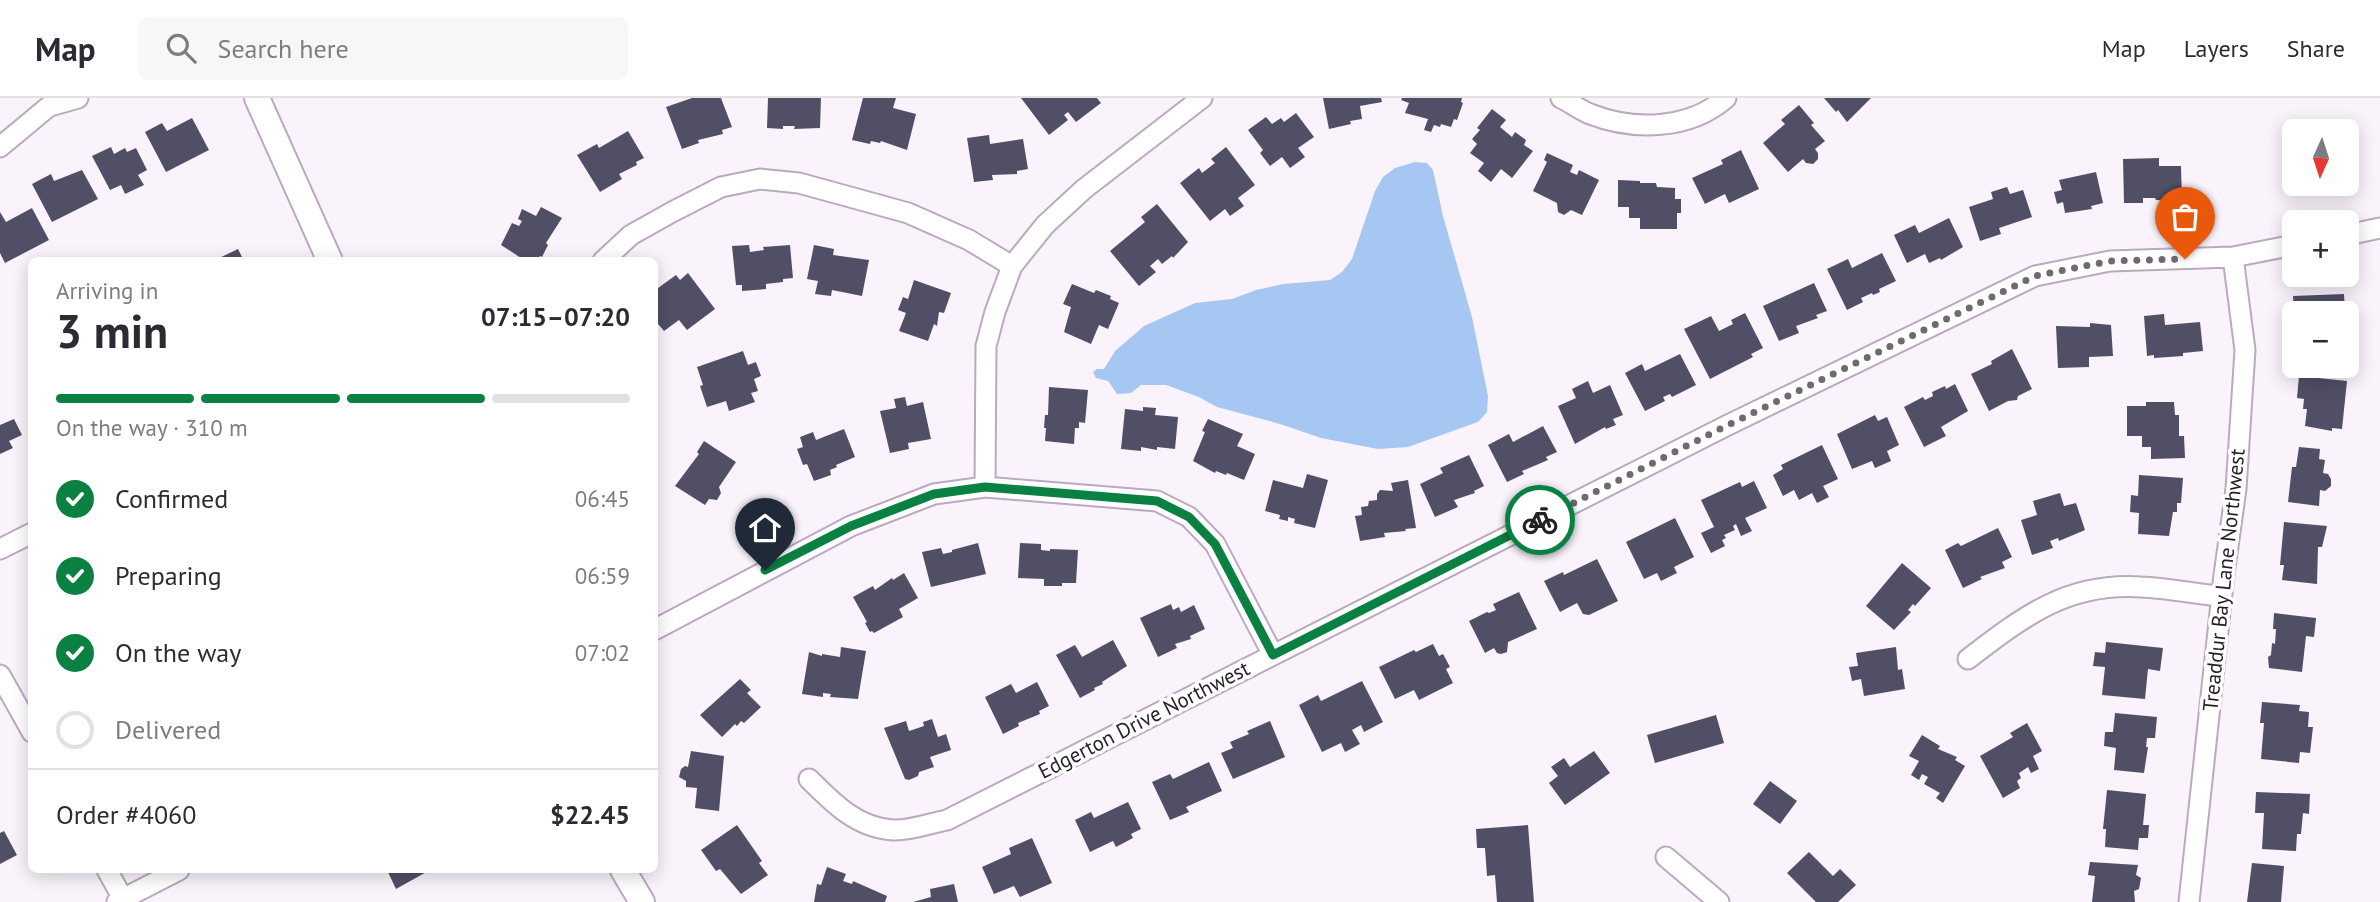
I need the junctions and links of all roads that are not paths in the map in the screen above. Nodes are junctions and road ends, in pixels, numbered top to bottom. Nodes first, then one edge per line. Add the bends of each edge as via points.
1 (78, 98) edge
2 (257, 98) edge
3 (1202, 98) edge
4 (1561, 98) edge
5 (1726, 98) edge
6 (54, 102) edge
7 (0, 147) edge
8 (2380, 228) edge
9 (2359, 232) edge
10 (2282, 247) edge
11 (328, 257) edge
12 (607, 257) edge
13 (2233, 257) junction
14 (1012, 266) junction
15 (985, 487) junction
16 (28, 535) edge
17 (0, 550) edge
18 (2221, 596) junction
19 (658, 628) edge
20 (1273, 655) junction
21 (1968, 659) dead end
22 (0, 675) edge
23 (28, 725) edge
24 (809, 779) dead end
25 (1666, 857) dead end
26 (108, 873) edge
27 (174, 873) edge
28 (625, 873) edge
29 (120, 900) edge
30 (642, 902) edge
31 (1719, 902) edge
32 (2189, 902) edge

1 - 6 street
2 - 11 street
3 - 14 street via 1084,189 1045,225
4 - 5 street via 1589,113 1652,125 1684,122
6 - 7 street
8 - 9 street
10 - 13 street, Edgerton Drive Northwest
12 - 14 street via 631,235 672,212 721,187 760,179 799,183 908,213 970,240
13 - 18 street, Treaddur Bay Lane Northwest via 2245,350 2236,489
13 - 20 street, Edgerton Drive Northwest via 2110,261 2035,276
14 - 15 street via 986,346
15 - 19 street via 934,494 851,526
15 - 20 street via 1157,501 1189,517 1215,544
16 - 17 street
18 - 21 street via 2140,586 2091,588 2059,598 2020,620
18 - 32 street, Treaddur Bay Lane Northwest
20 - 24 street, Edgerton Drive Northwest via 947,820 894,830 869,825 843,812
22 - 23 street
25 - 31 street
26 - 29 street
27 - 29 street
28 - 30 street

